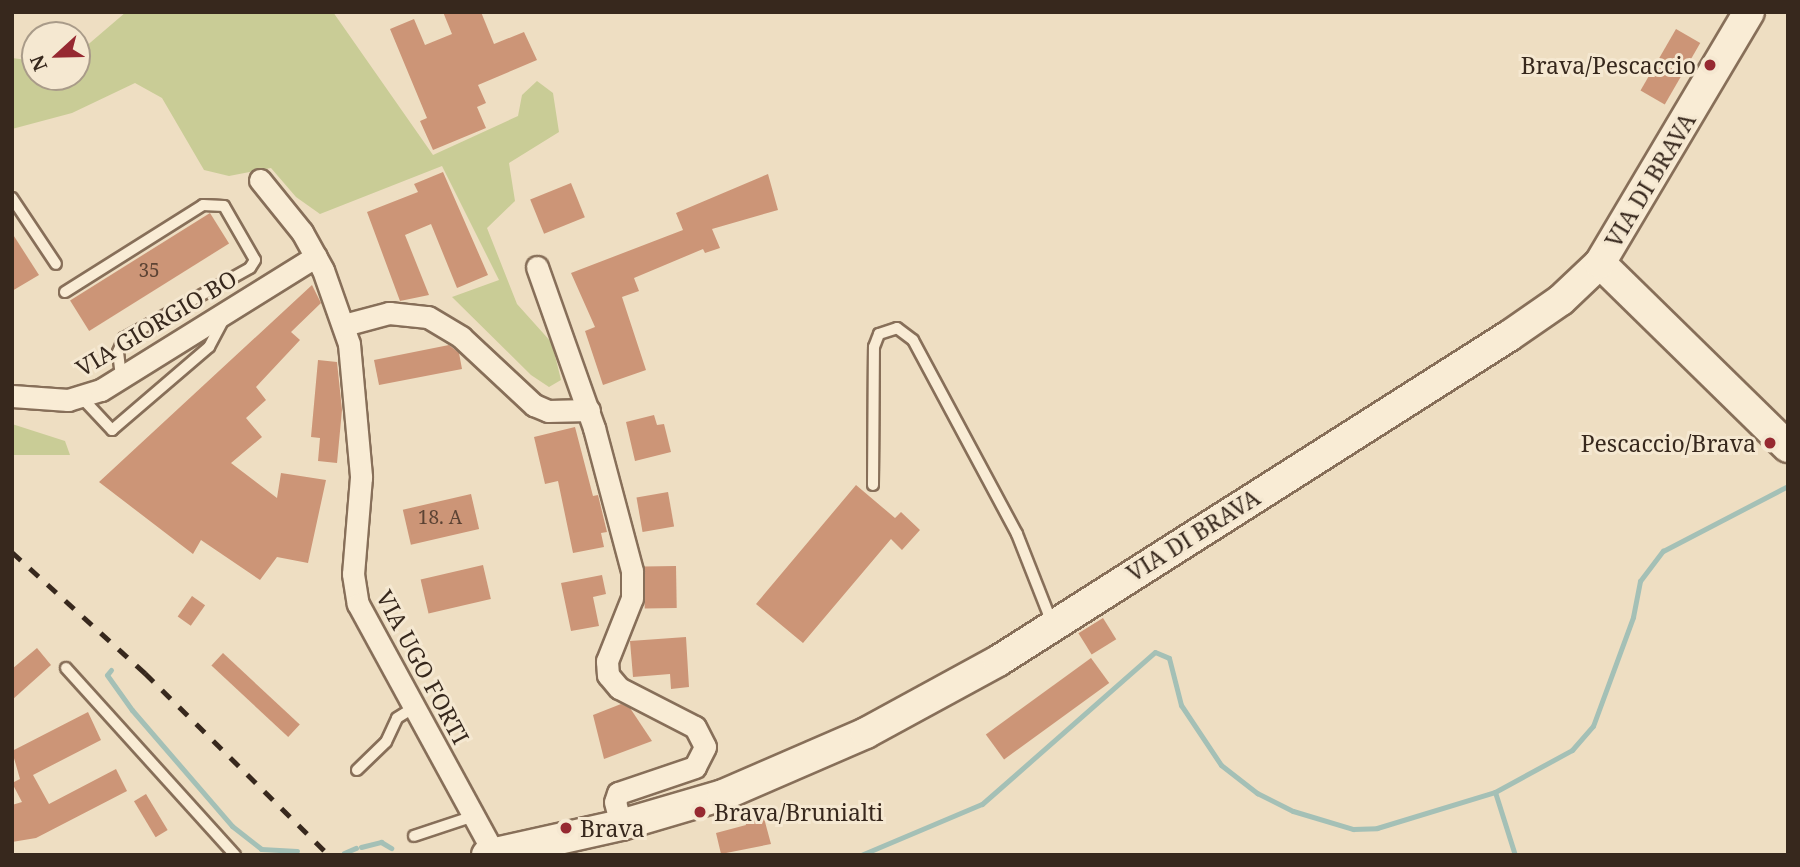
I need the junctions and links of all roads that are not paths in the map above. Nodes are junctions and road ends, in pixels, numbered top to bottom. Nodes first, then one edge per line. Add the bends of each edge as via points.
1 (1749, 12) edge
2 (260, 180) dead end
3 (12, 198) edge
4 (316, 256) junction
5 (56, 264) dead end
6 (1600, 264) junction
7 (537, 267) dead end
8 (65, 292) dead end
9 (226, 314) junction
10 (344, 325) junction
11 (121, 379) junction
12 (12, 396) edge
13 (82, 397) junction
14 (589, 410) junction
15 (1786, 445) edge
16 (873, 485) dead end
17 (1053, 625) junction
18 (66, 668) dead end
19 (413, 708) junction
20 (357, 770) dead end
21 (474, 816) junction
22 (621, 825) junction
23 (414, 836) dead end
24 (491, 854) edge
25 (235, 855) edge

1 - 6 street, VIA DI BRAVA
2 - 4 street, VIA UGO FORTI
3 - 5 lane
4 - 9 street, VIA GIORGIO BO
4 - 10 street, VIA UGO FORTI
6 - 15 street
6 - 17 street, VIA DI BRAVA via 1561,300 1509,336
7 - 14 street
8 - 11 lane via 203,205 224,206 256,260 250,268 124,338 118,352
9 - 11 street, VIA GIORGIO BO
9 - 13 lane via 209,347 112,430
10 - 14 street via 389,313 428,317 461,337 538,407 554,412
10 - 19 street, VIA UGO FORTI via 354,380 360,477 356,597
11 - 13 street, VIA GIORGIO BO
12 - 13 street, VIA GIORGIO BO
14 - 22 street via 633,579 628,615 607,661 608,674 619,688 695,727 705,747 695,767 618,793 615,802
16 - 17 lane via 874,347 879,334 897,328 913,340 1017,534
17 - 22 street, VIA DI BRAVA via 919,706 811,760 723,795
18 - 25 lane
19 - 20 lane via 397,718 386,742
19 - 21 street, VIA UGO FORTI
21 - 23 lane
21 - 24 street, VIA UGO FORTI
22 - 24 street, VIA DI BRAVA

